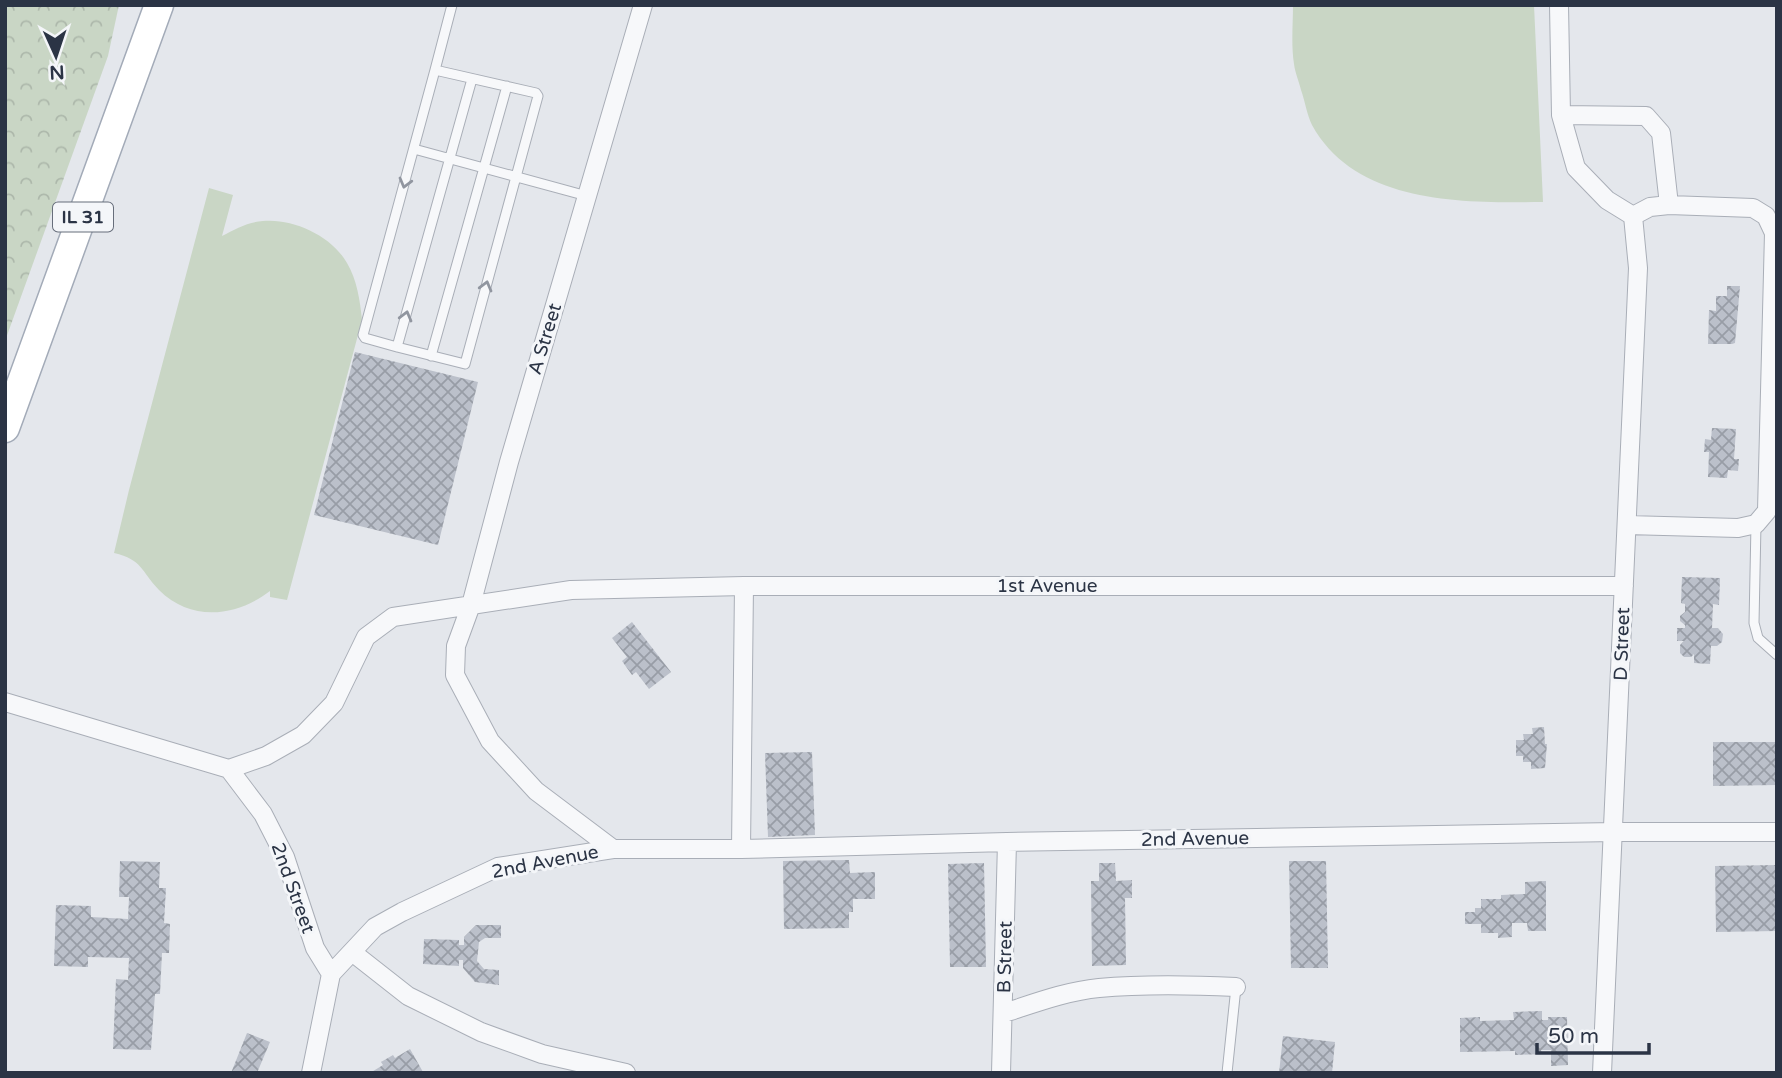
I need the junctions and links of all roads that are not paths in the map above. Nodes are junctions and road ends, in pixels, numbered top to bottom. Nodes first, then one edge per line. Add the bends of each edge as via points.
1 (159, 5) edge
2 (452, 5) edge
3 (643, 5) edge
4 (1559, 5) edge
5 (435, 70) junction
6 (472, 79) junction
7 (506, 86) junction
8 (1561, 115) junction
9 (414, 149) junction
10 (450, 159) junction
11 (484, 168) junction
12 (516, 177) junction
13 (587, 196) junction
14 (1669, 205) junction
15 (1633, 216) junction
16 (397, 347) junction
17 (430, 356) junction
18 (5, 428) edge
19 (1756, 524) junction
20 (1627, 525) junction
21 (744, 586) junction
22 (1624, 586) junction
23 (471, 605) junction
24 (1777, 655) edge
25 (455, 675) joint
26 (5, 702) edge
27 (229, 769) junction
28 (1615, 832) junction
29 (1777, 832) edge
30 (1007, 842) junction
31 (614, 849) junction
32 (741, 849) junction
33 (352, 952) junction
34 (331, 974) junction
35 (1236, 987) joint
36 (1004, 1013) junction
37 (311, 1073) edge
38 (625, 1073) edge
39 (1001, 1073) edge
40 (1227, 1073) edge
41 (1602, 1073) edge

1 - 18 main road, IL 31
2 - 5 lane
3 - 13 street, A Street
4 - 8 street
5 - 6 lane
5 - 9 lane
6 - 7 lane
6 - 10 lane
7 - 11 lane
7 - 12 lane via 538,96
8 - 14 street via 1646,116 1661,133
8 - 15 street via 1576,168 1606,200
9 - 10 lane
9 -> 16 lane via 363,335
10 - 11 lane
16 -> 10 lane
11 - 12 lane
11 - 17 lane
12 - 13 lane
17 -> 12 lane via 465,365
13 - 23 street, A Street
14 - 15 street via 1650,207
14 - 19 street via 1754,208 1766,216 1774,233 1767,511
15 - 20 street, D Street via 1638,268
16 - 17 lane
19 - 20 street via 1738,528
19 - 24 lane via 1754,623 1758,638
20 - 22 street, D Street
21 - 22 street, 1st Avenue
21 - 23 street, 1st Avenue via 571,590
21 - 32 street
22 - 28 street, D Street
23 - 25 street, A Street via 456,646
23 - 27 street, 1st Avenue via 393,617 366,637 334,702 303,735 266,757
25 - 31 street, 2nd Avenue via 490,741 536,791
26 - 27 street
27 - 34 street, 2nd Street via 262,814 285,857 314,948
28 - 29 street, 2nd Avenue
28 - 30 street, 2nd Avenue
28 - 41 street, D Street
30 - 32 street, 2nd Avenue
30 - 36 street, B Street
31 - 32 street, 2nd Avenue
31 - 33 street, 2nd Avenue via 498,867 375,927
33 - 34 street
33 - 38 street via 408,996 481,1032 542,1054
34 - 37 street
35 - 36 street via 1098,988
35 - 40 lane
36 - 39 street, B Street

